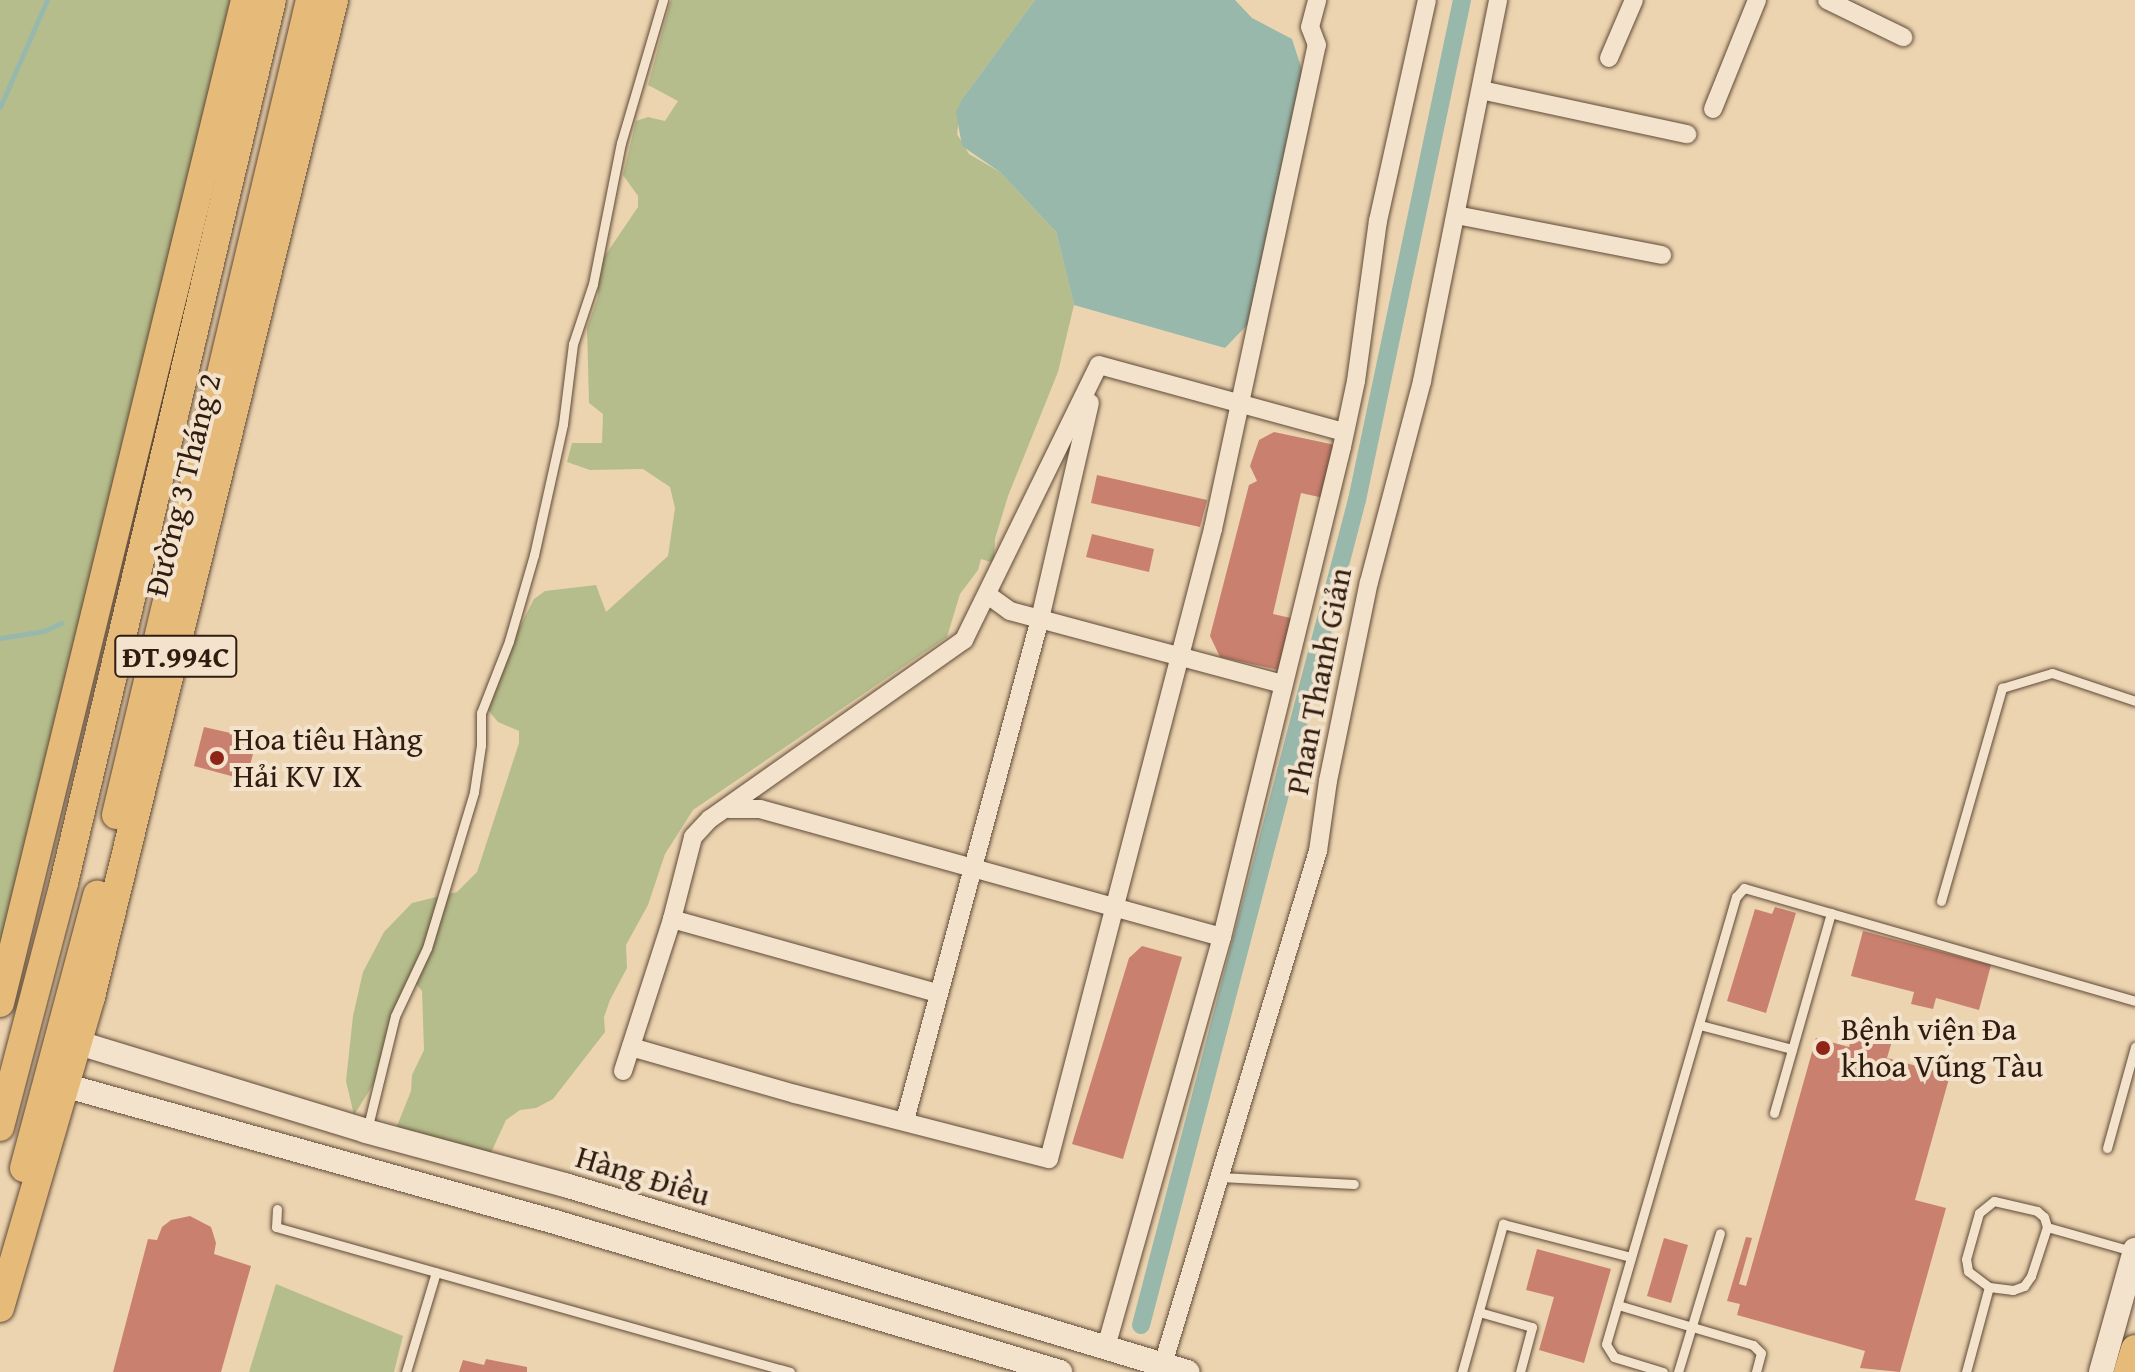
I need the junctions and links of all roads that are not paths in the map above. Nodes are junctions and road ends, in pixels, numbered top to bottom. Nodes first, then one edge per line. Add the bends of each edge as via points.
1 (245, 0) edge
2 (272, 0) edge
3 (310, 0) edge
4 (334, 0) edge
5 (663, 0) edge
6 (1317, 0) edge
7 (1427, 0) edge
8 (1498, 0) edge
9 (1634, 0) edge
10 (1757, 0) edge
11 (1827, 0) edge
12 (1903, 37) dead end
13 (1609, 58) dead end
14 (1481, 90) junction
15 (1713, 109) dead end
16 (1687, 134) dead end
17 (1456, 215) junction
18 (1662, 255) dead end
19 (1099, 365) junction
20 (1240, 404) junction
21 (1344, 432) junction
22 (988, 595) junction
23 (1040, 619) junction
24 (1182, 657) junction
25 (1282, 684) junction
26 (2135, 701) edge
27 (729, 809) junction
28 (972, 868) junction
29 (1941, 901) dead end
30 (1115, 908) junction
31 (1831, 913) junction
32 (672, 919) junction
33 (1222, 937) junction
34 (937, 993) junction
35 (2135, 1001) edge
36 (0, 1003) edge
37 (13, 1025) edge
38 (1700, 1025) junction
39 (69, 1040) junction
40 (631, 1047) junction
41 (2135, 1047) edge
42 (1792, 1049) junction
43 (7, 1070) edge
44 (623, 1071) dead end
45 (57, 1084) junction
46 (1774, 1113) dead end
47 (905, 1120) junction
48 (0, 1127) edge
49 (366, 1131) junction
50 (2107, 1148) dead end
51 (21, 1171) edge
52 (1220, 1177) junction
53 (1354, 1184) dead end
54 (565, 1185) junction
55 (277, 1209) dead end
56 (555, 1222) junction
57 (2047, 1227) junction
58 (1720, 1233) dead end
59 (0, 1245) edge
60 (2135, 1251) edge
61 (1631, 1257) junction
62 (436, 1272) junction
63 (1989, 1287) junction
64 (1618, 1305) junction
65 (0, 1308) edge
66 (1479, 1312) junction
67 (1692, 1326) junction
68 (1106, 1347) junction
69 (2135, 1349) edge
70 (1163, 1364) junction
71 (406, 1372) edge
72 (790, 1372) edge
73 (1060, 1372) edge
74 (1187, 1372) edge
75 (1462, 1372) edge
76 (1520, 1372) edge
77 (1663, 1372) edge
78 (1678, 1372) edge
79 (1756, 1372) edge
80 (1966, 1372) edge
81 (2101, 1372) edge
82 (2128, 1372) edge

1 - 36 main road, Đường 3 Tháng 2 / ĐT.994C
2 - 37 main road, Đường 3 Tháng 2 / ĐT.994C
3 - 39 main road, Đường 3 Tháng 2 / ĐT.994C via 97,895
4 - 39 main road, Đường 3 Tháng 2 / ĐT.994C via 187,614
5 - 49 lane via 621,143 593,284 573,344 563,424 534,555 481,713 474,792 427,948 395,1016
6 - 20 street via 1310,27 1317,45
7 - 21 street via 1378,221
8 - 14 street, Phan Thanh Giản
9 - 13 street
10 - 15 street
11 - 12 street
14 - 16 street
14 - 17 street, Phan Thanh Giản
17 - 18 street
17 - 52 street, Phan Thanh Giản via 1422,381 1369,582 1318,851
19 - 20 street
19 - 22 street
19 - 23 street
20 - 21 street
20 - 24 street
21 - 25 street
22 - 23 street via 1010,611
22 - 27 street via 964,640
23 - 24 street
23 - 28 street
24 - 25 street
24 - 30 street
25 - 33 street
26 - 29 lane via 2052,673 2002,688
27 - 28 street via 760,809
27 - 32 street via 693,837
28 - 30 street
28 - 34 street
30 - 33 street
30 - 47 street via 1049,1159
31 - 35 lane
31 - 38 lane via 1744,888 1736,897
31 - 42 lane
32 - 34 street
32 - 40 street
33 - 68 street
34 - 47 street
37 - 39 main road
37 - 43 main road, Đường 3 Tháng 2 / ĐT.994C
38 - 42 lane
38 - 61 lane
39 - 45 main road, Đường 3 Tháng 2 / ĐT.994C
39 - 49 main road, Hàng Điều
40 - 44 street
40 - 47 street
41 - 50 lane
42 - 46 lane
43 - 45 main road
43 - 48 main road, Đường 3 Tháng 2 / ĐT.994C
45 - 51 main road, Đường 3 Tháng 2 / ĐT.994C
45 - 56 main road
49 - 54 main road, Hàng Điều
51 - 59 main road, Đường 3 Tháng 2 / ĐT.994C
51 - 65 main road, Đường 3 Tháng 2 / ĐT.994C
52 - 53 lane
52 - 70 street, Phan Thanh Giản
54 - 56 main road
54 - 68 main road, Hàng Điều
55 - 62 lane via 276,1227
56 - 73 main road
57 - 60 lane
57 - 63 lane via 2024,1286
57 - 63 lane via 2037,1211 2003,1202 1985,1205 1966,1259 1968,1271
58 - 67 lane
60 - 81 main road
61 - 64 lane
61 - 66 lane via 1503,1224
62 - 71 lane
62 - 72 lane
63 - 80 lane
64 - 67 lane
64 - 77 lane via 1606,1344 1609,1351
66 - 75 lane
66 - 76 lane via 1532,1327
67 - 78 lane
67 - 79 lane via 1759,1349
68 - 70 main road, Hàng Điều
69 - 82 main road
70 - 74 main road, Hàng Điều

